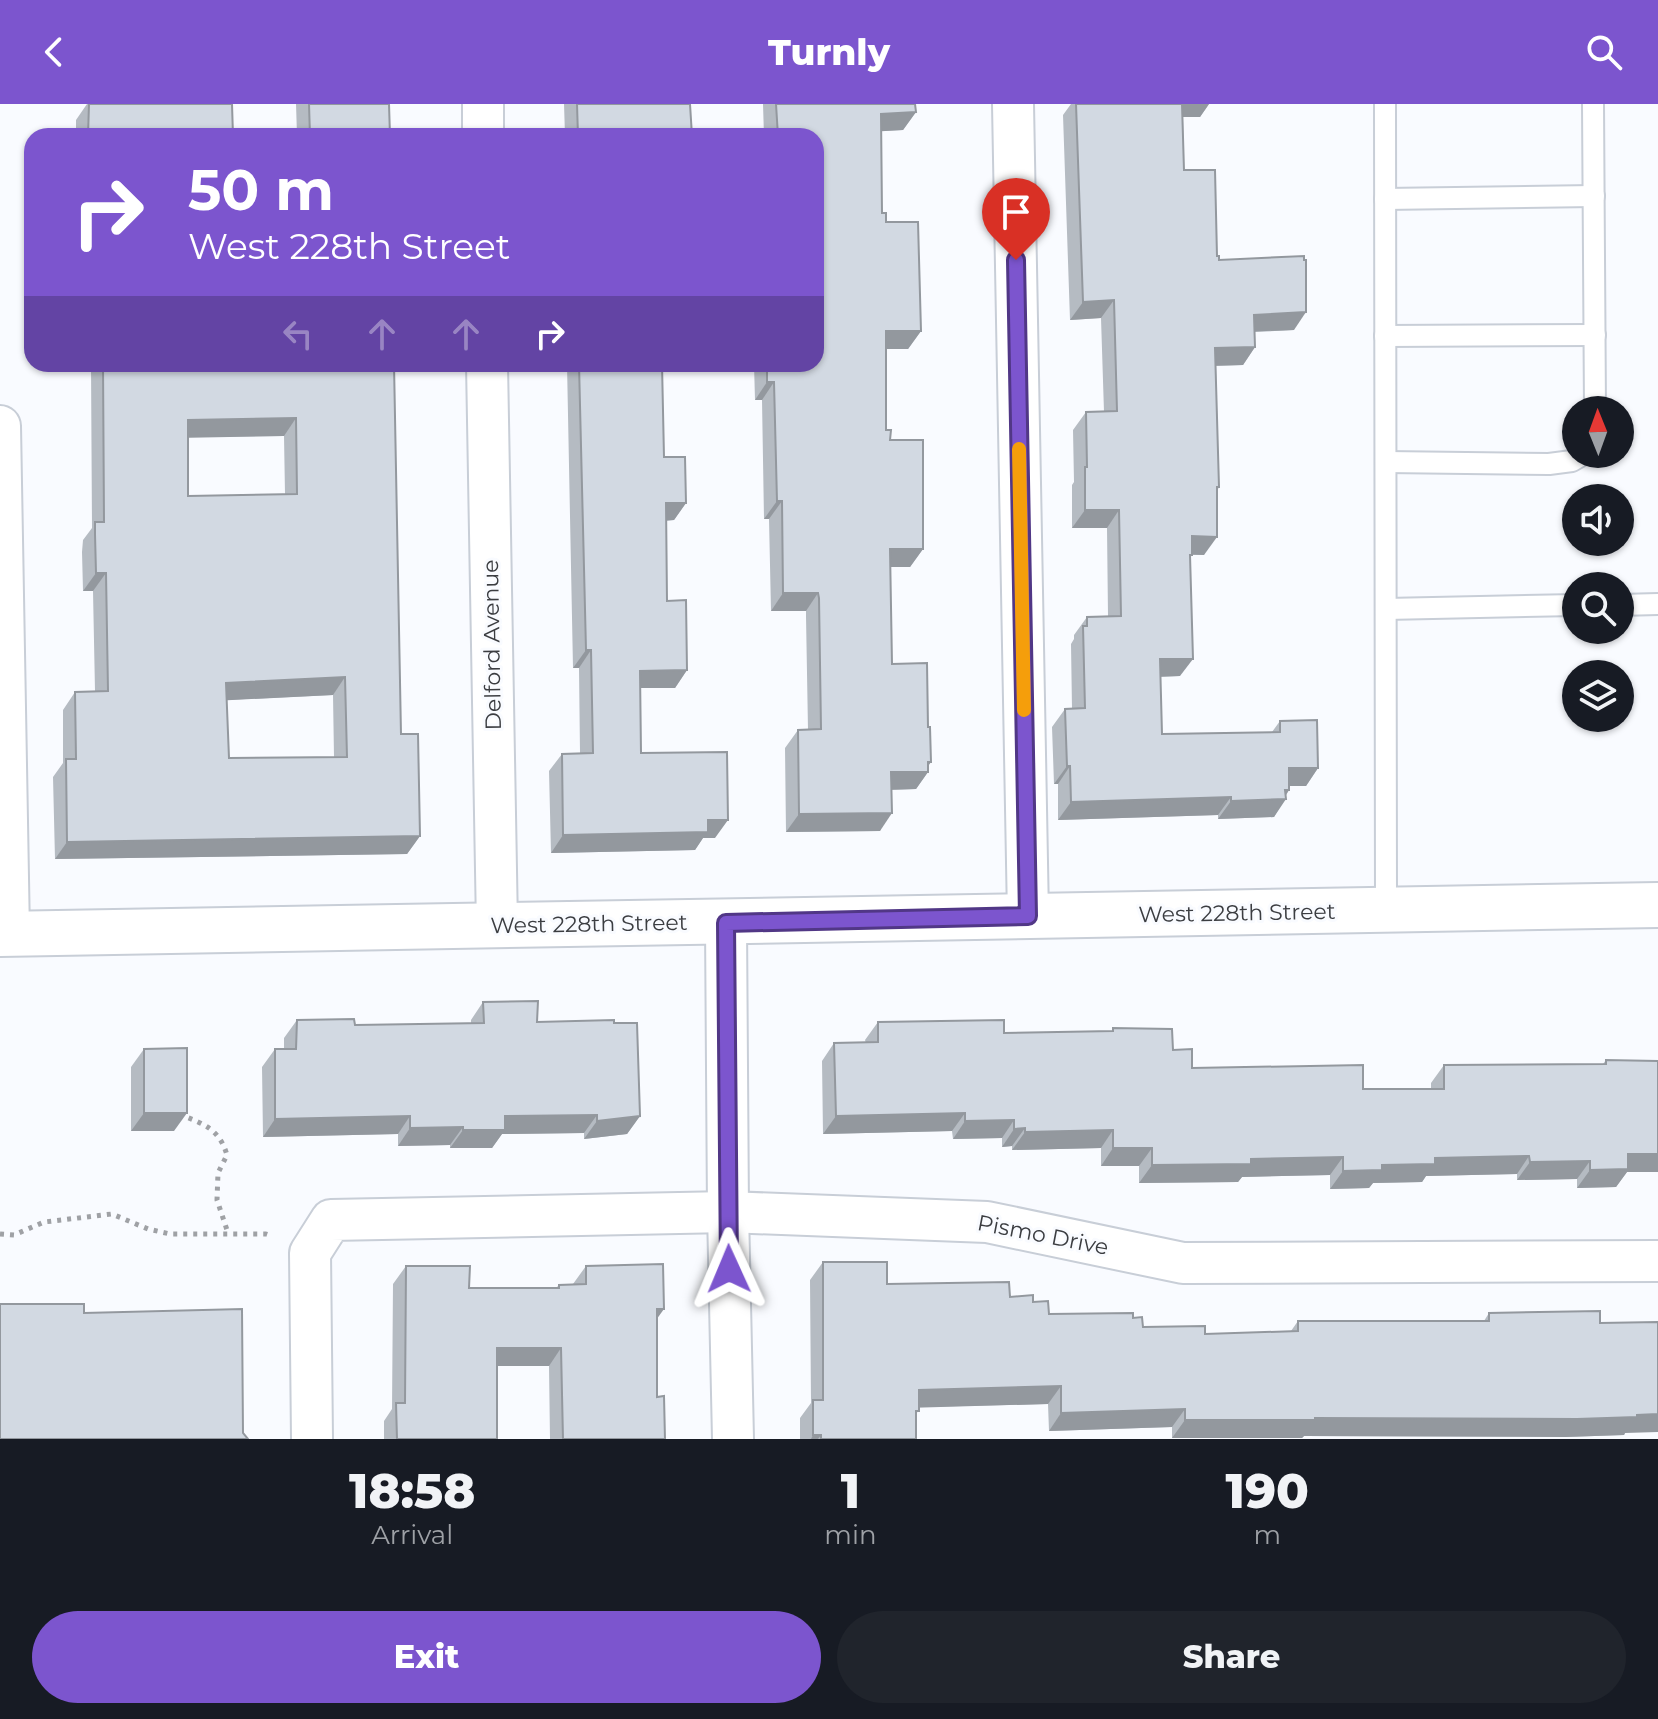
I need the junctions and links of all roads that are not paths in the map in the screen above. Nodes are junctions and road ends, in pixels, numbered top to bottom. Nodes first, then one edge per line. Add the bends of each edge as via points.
1 (483, 104) edge
2 (1013, 104) edge
3 (1385, 104) edge
4 (1593, 104) edge
5 (483, 128) edge
6 (1594, 196) junction
7 (1385, 199) junction
8 (1595, 335) junction
9 (1385, 336) junction
10 (487, 372) edge
11 (1595, 396) edge
12 (0, 426) edge
13 (1386, 462) junction
14 (1562, 462) edge
15 (1658, 604) edge
16 (1562, 605) edge
17 (1634, 605) edge
18 (1386, 609) junction
19 (1658, 905) edge
20 (1386, 910) junction
21 (1028, 916) junction
22 (726, 923) junction
23 (497, 926) junction
24 (4, 934) edge
25 (728, 1212) junction
26 (1658, 1261) edge
27 (312, 1439) edge
28 (733, 1439) edge

1 - 5 street
2 - 21 street
3 - 7 lane
4 - 6 lane
6 - 7 lane
6 - 8 lane
7 - 9 lane
8 - 9 lane
8 - 11 lane
9 - 13 lane
10 - 23 street, Delford Avenue
12 - 24 street
13 - 14 lane
13 - 18 lane
15 - 17 lane
16 - 18 lane
18 - 20 lane
19 - 20 street, West 228th Street
20 - 21 street, West 228th Street
21 - 22 street, West 228th Street
22 - 23 street, West 228th Street
22 - 25 street
23 - 24 street, West 228th Street
25 - 26 street, Pismo Drive via 987,1222 1183,1263
25 - 27 street, Pismo Drive via 320,1236
25 - 28 street

